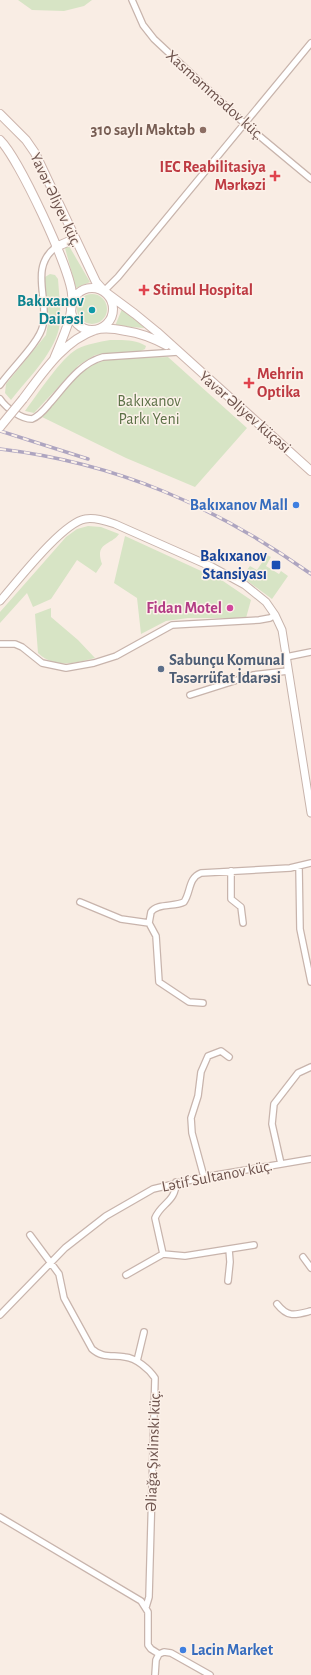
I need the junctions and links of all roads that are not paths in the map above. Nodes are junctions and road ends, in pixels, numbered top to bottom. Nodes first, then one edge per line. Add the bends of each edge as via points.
1 (132, 0) edge
2 (311, 42) edge
3 (0, 114) edge
4 (245, 124) junction
5 (0, 140) edge
6 (311, 179) edge
7 (74, 239) junction
8 (56, 247) junction
9 (104, 291) junction
10 (72, 305) junction
11 (96, 329) junction
12 (178, 352) junction
13 (54, 359) junction
14 (0, 385) edge
15 (1, 403) edge
16 (0, 427) edge
17 (311, 471) edge
18 (0, 601) edge
19 (275, 614) junction
20 (0, 644) edge
21 (311, 652) edge
22 (286, 657) junction
23 (288, 671) junction
24 (190, 695) dead end
25 (311, 812) edge
26 (311, 864) edge
27 (299, 867) junction
28 (231, 871) junction
29 (80, 902) dead end
30 (149, 922) junction
31 (243, 922) dead end
32 (311, 982) edge
33 (203, 1002) dead end
34 (228, 1057) dead end
35 (311, 1067) edge
36 (311, 1159) edge
37 (281, 1164) junction
38 (204, 1177) junction
39 (176, 1182) junction
40 (30, 1235) dead end
41 (254, 1245) dead end
42 (229, 1249) junction
43 (163, 1254) junction
44 (303, 1257) dead end
45 (51, 1263) junction
46 (311, 1268) edge
47 (126, 1275) dead end
48 (228, 1281) dead end
49 (277, 1304) dead end
50 (311, 1311) edge
51 (0, 1314) edge
52 (144, 1332) dead end
53 (137, 1361) junction
54 (0, 1518) edge
55 (146, 1607) junction
56 (159, 1654) junction
57 (155, 1675) edge
58 (210, 1675) edge

1 - 4 street, Xasməmmədov küç. via 143,25 154,39
2 - 4 street
3 - 7 main road, Yavər Əliyev küç. via 35,153
4 - 6 street, Xasməmmədov küç.
4 - 9 street
5 - 8 main road, Yavər Əliyev küç. via 16,161
7 - 8 main road
7 - 9 main road, Yavər Əliyev küç.
8 - 10 main road, Yavər Əliyev küç. via 72,289
8 - 14 street via 47,256 41,276 44,318 41,332
9 - 10 main road via 94,288 84,290 76,296
9 - 11 main road via 111,301 113,313 107,323
9 - 12 main road
10 - 11 main road via 74,318 78,324
10 - 13 main road
11 - 12 main road via 142,334
11 - 13 main road via 78,339
12 - 15 street via 95,359 79,370 41,413 32,419 21,417
12 - 17 main road, Yavər Əliyev küçəsi
13 - 16 main road, bridge
18 - 19 street via 68,528 80,520 94,519 115,524 228,575 263,599
19 - 20 street via 259,620 172,626 116,656 66,668 42,662 15,644
19 - 22 street via 282,630
21 - 22 street
22 - 23 street
23 - 24 street via 254,675
23 - 25 street
26 - 27 street
27 - 28 street
27 - 32 street via 300,929
28 - 30 street via 202,873 195,876 184,902 153,909
28 - 31 street via 232,899 241,907
29 - 30 street via 121,919
30 - 33 street via 156,936 159,982 189,1002
34 - 38 street via 221,1051 208,1056 199,1078 191,1125
35 - 37 street via 298,1073 274,1104 272,1124
36 - 37 street, Lətif Sultanov küç.
37 - 38 street, Lətif Sultanov küç.
38 - 39 street, Lətif Sultanov küç.
39 - 43 street via 174,1194 155,1218
39 - 45 street, Lətif Sultanov küç. via 153,1189 119,1208 65,1248
40 - 45 street, Əliağa Şıxlinski küç.
41 - 42 street
42 - 43 street via 185,1256
42 - 48 street
43 - 47 street
44 - 46 street
45 - 51 street, Lətif Sultanov küç.
45 - 53 street, Əliağa Şıxlinski küç. via 59,1274 64,1298 92,1349 98,1354 127,1357
49 - 50 street via 283,1311 292,1315
52 - 53 street
53 - 55 street, Əliağa Şıxlinski küç. via 153,1374 156,1382 149,1597
54 - 55 street via 138,1599
55 - 56 street, Əliağa Şıxlinski küç. via 147,1642 151,1649
56 - 57 street
56 - 58 street via 171,1653

